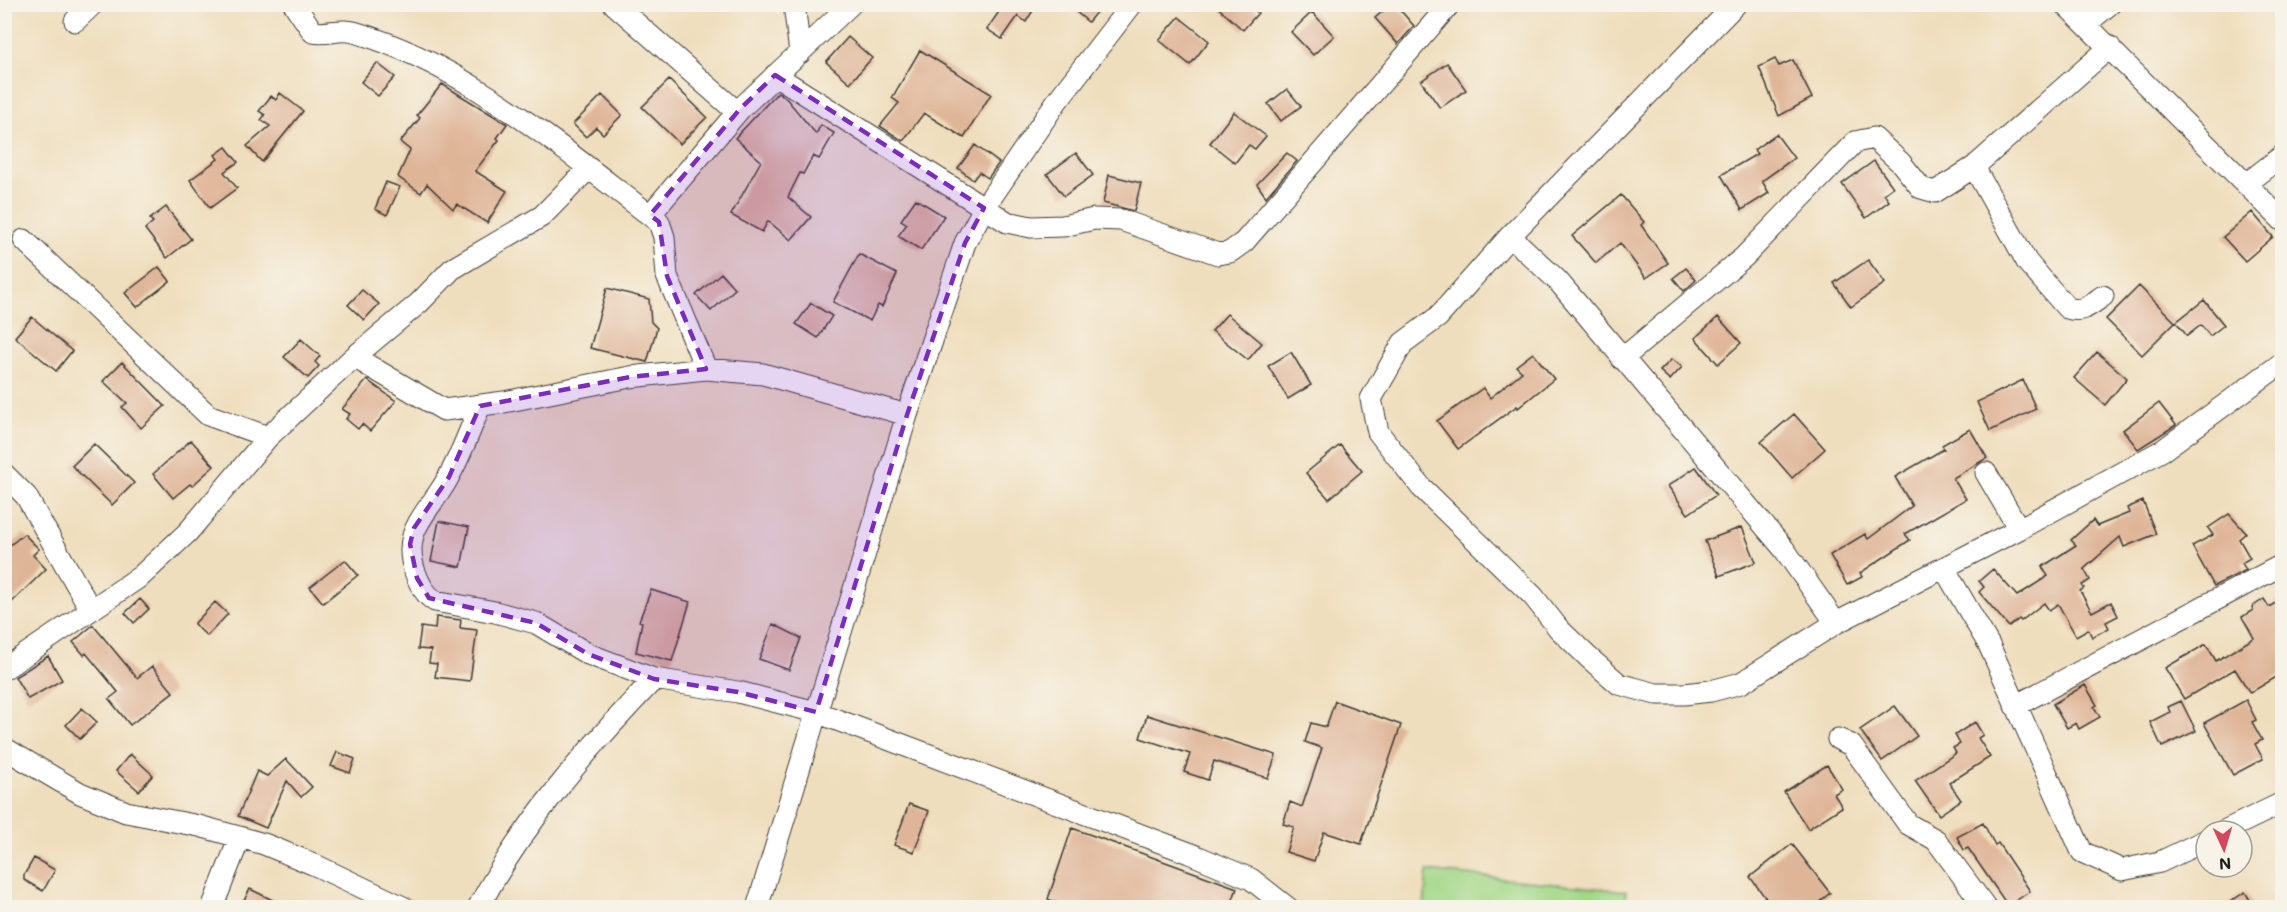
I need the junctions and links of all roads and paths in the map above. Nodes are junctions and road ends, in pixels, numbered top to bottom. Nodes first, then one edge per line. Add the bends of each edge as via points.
1 (93, 4) edge
2 (294, 4) edge
3 (614, 4) edge
4 (794, 4) edge
5 (851, 4) edge
6 (1132, 4) edge
7 (1450, 4) edge
8 (2065, 4) edge
9 (2109, 4) edge
10 (1735, 5) edge
11 (75, 21) dead end
12 (2086, 24) junction
13 (2110, 47) junction
14 (800, 53) junction
15 (776, 75) junction
16 (737, 112) junction
17 (2283, 156) edge
18 (1974, 167) junction
19 (588, 169) junction
20 (2246, 183) junction
21 (984, 208) junction
22 (650, 215) junction
23 (2283, 220) edge
24 (1510, 236) junction
25 (24, 240) dead end
26 (2103, 296) dead end
27 (354, 357) junction
28 (1622, 359) junction
29 (2283, 363) edge
30 (706, 369) junction
31 (480, 406) junction
32 (907, 415) junction
33 (268, 437) junction
34 (1986, 473) dead end
35 (4, 474) edge
36 (2019, 529) junction
37 (2283, 565) edge
38 (1944, 568) junction
39 (91, 610) junction
40 (1836, 623) junction
41 (4, 669) edge
42 (654, 679) junction
43 (2015, 706) junction
44 (816, 712) junction
45 (1838, 739) dead end
46 (4, 748) edge
47 (2283, 802) edge
48 (2248, 819) edge
49 (240, 837) junction
50 (2194, 846) edge
51 (212, 908) edge
52 (405, 908) edge
53 (478, 908) edge
54 (757, 908) edge
55 (1288, 908) edge
56 (1986, 908) edge

1 - 11 street
2 - 19 street via 313,32 350,31 421,57 528,124
3 - 16 street
4 - 14 street
5 - 14 street
6 - 21 street via 1057,101
7 - 21 street via 1252,234 1230,252 1205,252 1122,220 1108,218 1031,227 1007,222
8 - 12 street
9 - 12 street
10 - 24 street
12 - 13 street
13 - 18 street
13 - 20 street
14 - 15 street
15 - 16 street
15 - 21 street
16 - 22 street
17 - 20 street
18 - 26 street via 2027,262 2067,308 2077,311
18 - 28 street via 1935,192 1921,188 1874,138 1855,142 1744,257
19 - 22 street
19 - 27 street via 542,216 452,269 419,303
20 - 23 street
21 - 32 street via 965,243
22 - 30 street via 659,222 667,276
24 - 28 street via 1558,281
24 - 40 street via 1438,317 1404,343 1371,399 1378,432 1421,487 1618,684 1656,694 1711,691 1741,683
25 - 33 street via 208,415
27 - 31 street via 434,406 456,410
27 - 33 street
28 - 40 street via 1785,549
29 - 36 street via 2163,450
30 - 31 street via 630,377
30 - 32 street via 763,374
31 - 42 street via 449,477 414,528 410,554 423,589 435,602 542,625 588,654
32 - 44 street
33 - 39 street via 188,532 141,576
34 - 36 street
35 - 39 street via 26,496
36 - 38 street
37 - 43 street
38 - 40 street
38 - 43 street via 1989,645
39 - 41 street
42 - 44 street via 738,692
42 - 53 street via 523,831
43 - 50 street via 2082,852 2122,870 2160,862
44 - 54 street
44 - 55 street via 1189,853 1251,879
45 - 56 street via 1851,745 1908,824 1936,840
46 - 49 street via 80,794 126,812
47 - 48 street
49 - 51 street
49 - 52 street via 313,864

